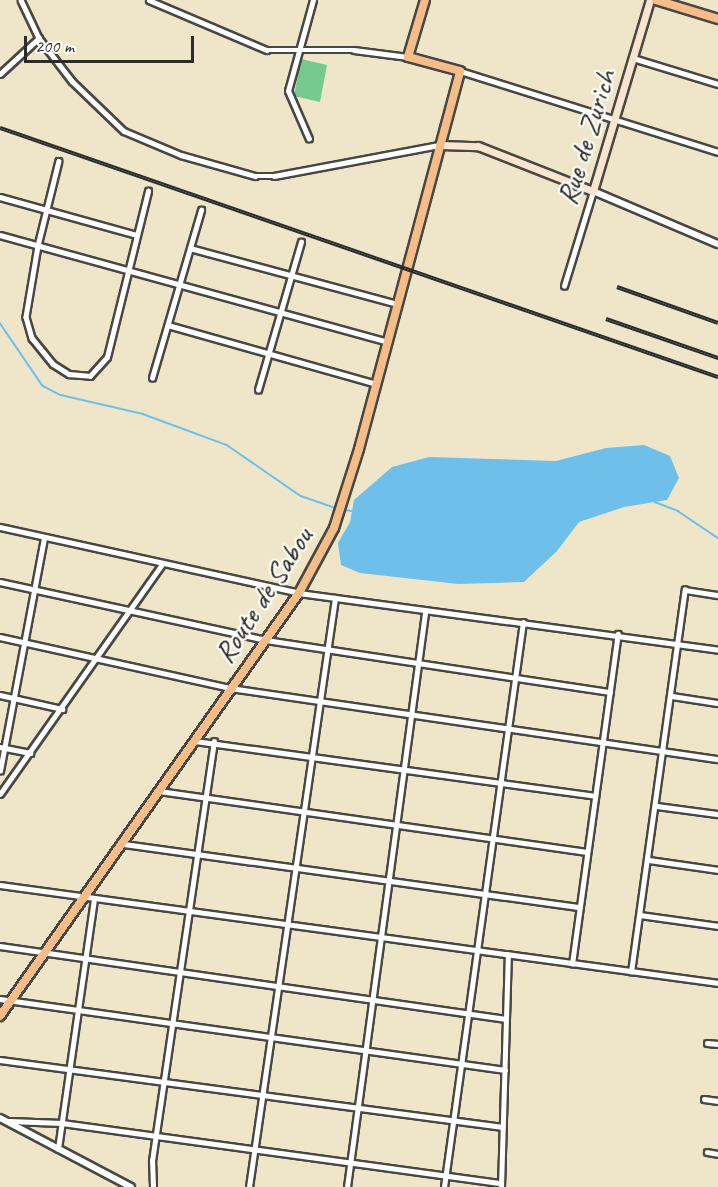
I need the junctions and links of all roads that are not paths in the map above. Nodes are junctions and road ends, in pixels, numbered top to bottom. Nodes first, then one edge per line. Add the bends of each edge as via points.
1 (21, 0) edge
2 (149, 0) edge
3 (313, 0) edge
4 (425, 0) edge
5 (650, 0) edge
6 (656, 0) edge
7 (718, 19) edge
8 (39, 38) junction
9 (297, 50) junction
10 (408, 57) junction
11 (633, 58) junction
12 (460, 71) junction
13 (0, 74) edge
14 (718, 84) edge
15 (615, 118) junction
16 (309, 139) dead end
17 (441, 145) junction
18 (718, 152) edge
19 (59, 161) dead end
20 (148, 191) dead end
21 (593, 191) junction
22 (0, 197) edge
23 (47, 210) junction
24 (201, 210) dead end
25 (0, 235) edge
26 (137, 235) junction
27 (301, 242) dead end
28 (718, 244) edge
29 (38, 246) junction
30 (190, 248) junction
31 (129, 271) junction
32 (291, 275) junction
33 (180, 285) junction
34 (564, 286) dead end
35 (398, 304) junction
36 (280, 312) junction
37 (168, 325) junction
38 (388, 342) junction
39 (269, 353) junction
40 (152, 378) dead end
41 (377, 384) junction
42 (258, 390) dead end
43 (0, 528) edge
44 (44, 538) junction
45 (162, 564) junction
46 (0, 582) edge
47 (34, 590) junction
48 (299, 593) junction
49 (718, 595) edge
50 (335, 598) junction
51 (132, 611) junction
52 (425, 613) junction
53 (523, 622) junction
54 (618, 634) junction
55 (0, 637) edge
56 (266, 640) junction
57 (25, 642) junction
58 (678, 644) junction
59 (328, 649) junction
60 (718, 650) edge
61 (98, 657) junction
62 (418, 662) junction
63 (515, 677) junction
64 (230, 688) junction
65 (610, 692) junction
66 (0, 695) edge
67 (672, 696) junction
68 (14, 698) junction
69 (320, 703) junction
70 (718, 703) edge
71 (62, 709) junction
72 (411, 716) junction
73 (508, 730) junction
74 (195, 741) junction
75 (214, 742) junction
76 (603, 744) junction
77 (2, 748) edge
78 (664, 752) junction
79 (30, 753) junction
80 (312, 756) junction
81 (718, 759) edge
82 (404, 770) junction
83 (0, 771) edge
84 (501, 783) junction
85 (159, 790) junction
86 (0, 794) edge
87 (595, 796) junction
88 (206, 798) junction
89 (657, 806) junction
90 (304, 812) junction
91 (718, 814) edge
92 (396, 825) junction
93 (493, 840) junction
94 (124, 844) junction
95 (587, 852) junction
96 (198, 854) junction
97 (650, 860) junction
98 (296, 868) junction
99 (718, 870) edge
100 (388, 881) junction
101 (0, 885) edge
102 (485, 895) junction
103 (90, 898) junction
104 (579, 908) junction
105 (189, 912) junction
106 (640, 915) junction
107 (287, 925) junction
108 (718, 926) edge
109 (381, 938) junction
110 (0, 946) edge
111 (477, 951) junction
112 (46, 953) junction
113 (508, 955) junction
114 (85, 959) junction
115 (572, 964) junction
116 (181, 972) junction
117 (631, 972) junction
118 (718, 984) edge
119 (278, 986) junction
120 (0, 999) edge
121 (372, 999) junction
122 (12, 1000) junction
123 (78, 1010) junction
124 (469, 1013) junction
125 (0, 1016) edge
126 (506, 1019) junction
127 (173, 1024) junction
128 (271, 1037) junction
129 (707, 1043) dead end
130 (718, 1044) edge
131 (365, 1050) junction
132 (0, 1060) edge
133 (462, 1064) junction
134 (70, 1068) junction
135 (505, 1070) junction
136 (164, 1081) junction
137 (262, 1095) junction
138 (704, 1099) dead end
139 (718, 1101) edge
140 (357, 1107) junction
141 (3, 1119) edge
142 (454, 1121) junction
143 (62, 1123) junction
144 (503, 1127) junction
145 (156, 1136) junction
146 (58, 1149) junction
147 (254, 1150) junction
148 (707, 1152) dead end
149 (718, 1154) edge
150 (350, 1162) junction
151 (446, 1174) junction
152 (501, 1185) edge
153 (130, 1187) edge
154 (153, 1187) edge
155 (249, 1187) edge
156 (347, 1187) edge
157 (444, 1187) edge

1 - 8 street
2 - 9 street via 267,50
3 - 9 street
4 - 10 main road
5 - 11 main road, Rue de Zurich
6 - 7 main road
8 - 13 street
8 - 17 street via 72,81 124,131 181,155 255,176 284,176
9 - 10 street via 354,50
9 - 16 street via 288,91
10 - 12 main road
11 - 14 street
11 - 15 main road, Rue de Zurich
12 - 15 street
12 - 17 main road, Route de Sabou
15 - 18 street
15 - 21 main road, Rue de Zurich
17 - 21 main road via 478,146
17 - 35 main road, Route de Sabou
19 - 23 street
20 - 26 street
21 - 28 street
21 - 34 street, Rue de Zurich
22 - 23 street
23 - 26 street
23 - 29 street
24 - 30 street
25 - 29 street
26 - 31 street
27 - 32 street
29 - 31 street
29 - 31 street via 27,307 28,329 53,364 69,374 90,376 104,362
30 - 32 street
30 - 33 street
31 - 33 street
32 - 35 street
32 - 36 street
33 - 36 street
33 - 37 street
35 - 38 main road, Route de Sabou
36 - 38 street
36 - 39 street
37 - 39 street
37 - 40 street
38 - 41 main road, Route de Sabou
39 - 41 street
39 - 42 street
41 - 48 main road, Route de Sabou via 345,499
43 - 44 street
44 - 45 street
44 - 47 street
45 - 48 street
45 - 51 street
46 - 47 street
47 - 51 street
47 - 57 street
48 - 50 street
48 - 56 main road, Route de Sabou
49 - 58 street via 685,590
50 - 52 street
50 - 59 street
51 - 56 street
51 - 61 street
52 - 53 street
52 - 62 street
53 - 54 street
53 - 63 street
54 - 58 street
54 - 65 street
55 - 57 street
56 - 59 street
56 - 64 main road, Route de Sabou
57 - 61 street
57 - 68 street
58 - 60 street
58 - 67 street
59 - 62 street
59 - 69 street
61 - 64 street
61 - 71 street
62 - 63 street
62 - 72 street
63 - 65 street
63 - 73 street
64 - 69 street
64 - 74 main road, Route de Sabou
65 - 76 street
66 - 68 street
67 - 70 street
67 - 78 street
68 - 71 street
68 - 77 street
69 - 72 street
69 - 80 street
71 - 79 street
72 - 73 street
72 - 82 street
73 - 76 street
73 - 84 street
74 - 75 street
74 - 85 main road, Route de Sabou
75 - 80 street
75 - 88 street
76 - 78 street
76 - 87 street
77 - 79 street
77 - 83 street
78 - 81 street
78 - 89 street
79 - 86 street
80 - 82 street
80 - 90 street
82 - 84 street
82 - 92 street
84 - 87 street
84 - 93 street
85 - 88 street
85 - 94 main road, Route de Sabou
87 - 95 street
88 - 90 street
88 - 96 street
89 - 91 street
89 - 97 street
90 - 92 street
90 - 98 street
92 - 93 street
92 - 100 street
93 - 95 street
93 - 102 street
94 - 96 street
94 - 103 main road, Route de Sabou
95 - 104 street
96 - 98 street
96 - 105 street
97 - 99 street
97 - 106 street
98 - 100 street
98 - 107 street
100 - 102 street
100 - 109 street
101 - 103 street
102 - 104 street
102 - 111 street
103 - 105 street
103 - 112 main road, Route de Sabou
103 - 114 street
104 - 115 street
105 - 107 street
105 - 116 street
106 - 108 street
106 - 117 street
107 - 109 street
107 - 119 street
109 - 111 street
109 - 121 street
110 - 112 street
111 - 113 street
111 - 124 street
112 - 114 street
112 - 122 main road, Route de Sabou
113 - 115 street
113 - 126 street
114 - 116 street
114 - 123 street
115 - 117 street
116 - 119 street
116 - 127 street
117 - 118 street
119 - 121 street
119 - 128 street
120 - 122 street
121 - 124 street
121 - 131 street
122 - 123 street
122 - 125 main road, Route de Sabou
123 - 127 street
123 - 134 street
124 - 126 street
124 - 133 street
126 - 135 street
127 - 128 street
127 - 136 street
128 - 131 street
128 - 137 street
129 - 130 street
131 - 133 street
131 - 140 street
132 - 134 street
133 - 135 street
133 - 142 street
134 - 136 street
134 - 143 street
135 - 144 street
136 - 137 street
136 - 145 street
137 - 140 street
137 - 147 street
138 - 139 street
140 - 142 street
140 - 150 street
141 - 143 street
141 - 146 street
142 - 144 street
142 - 151 street
143 - 145 street
143 - 146 street
144 - 152 street
145 - 147 street
145 - 154 street
146 - 153 street
147 - 150 street
147 - 155 street
148 - 149 street
150 - 151 street
150 - 156 street
151 - 152 street
151 - 157 street

